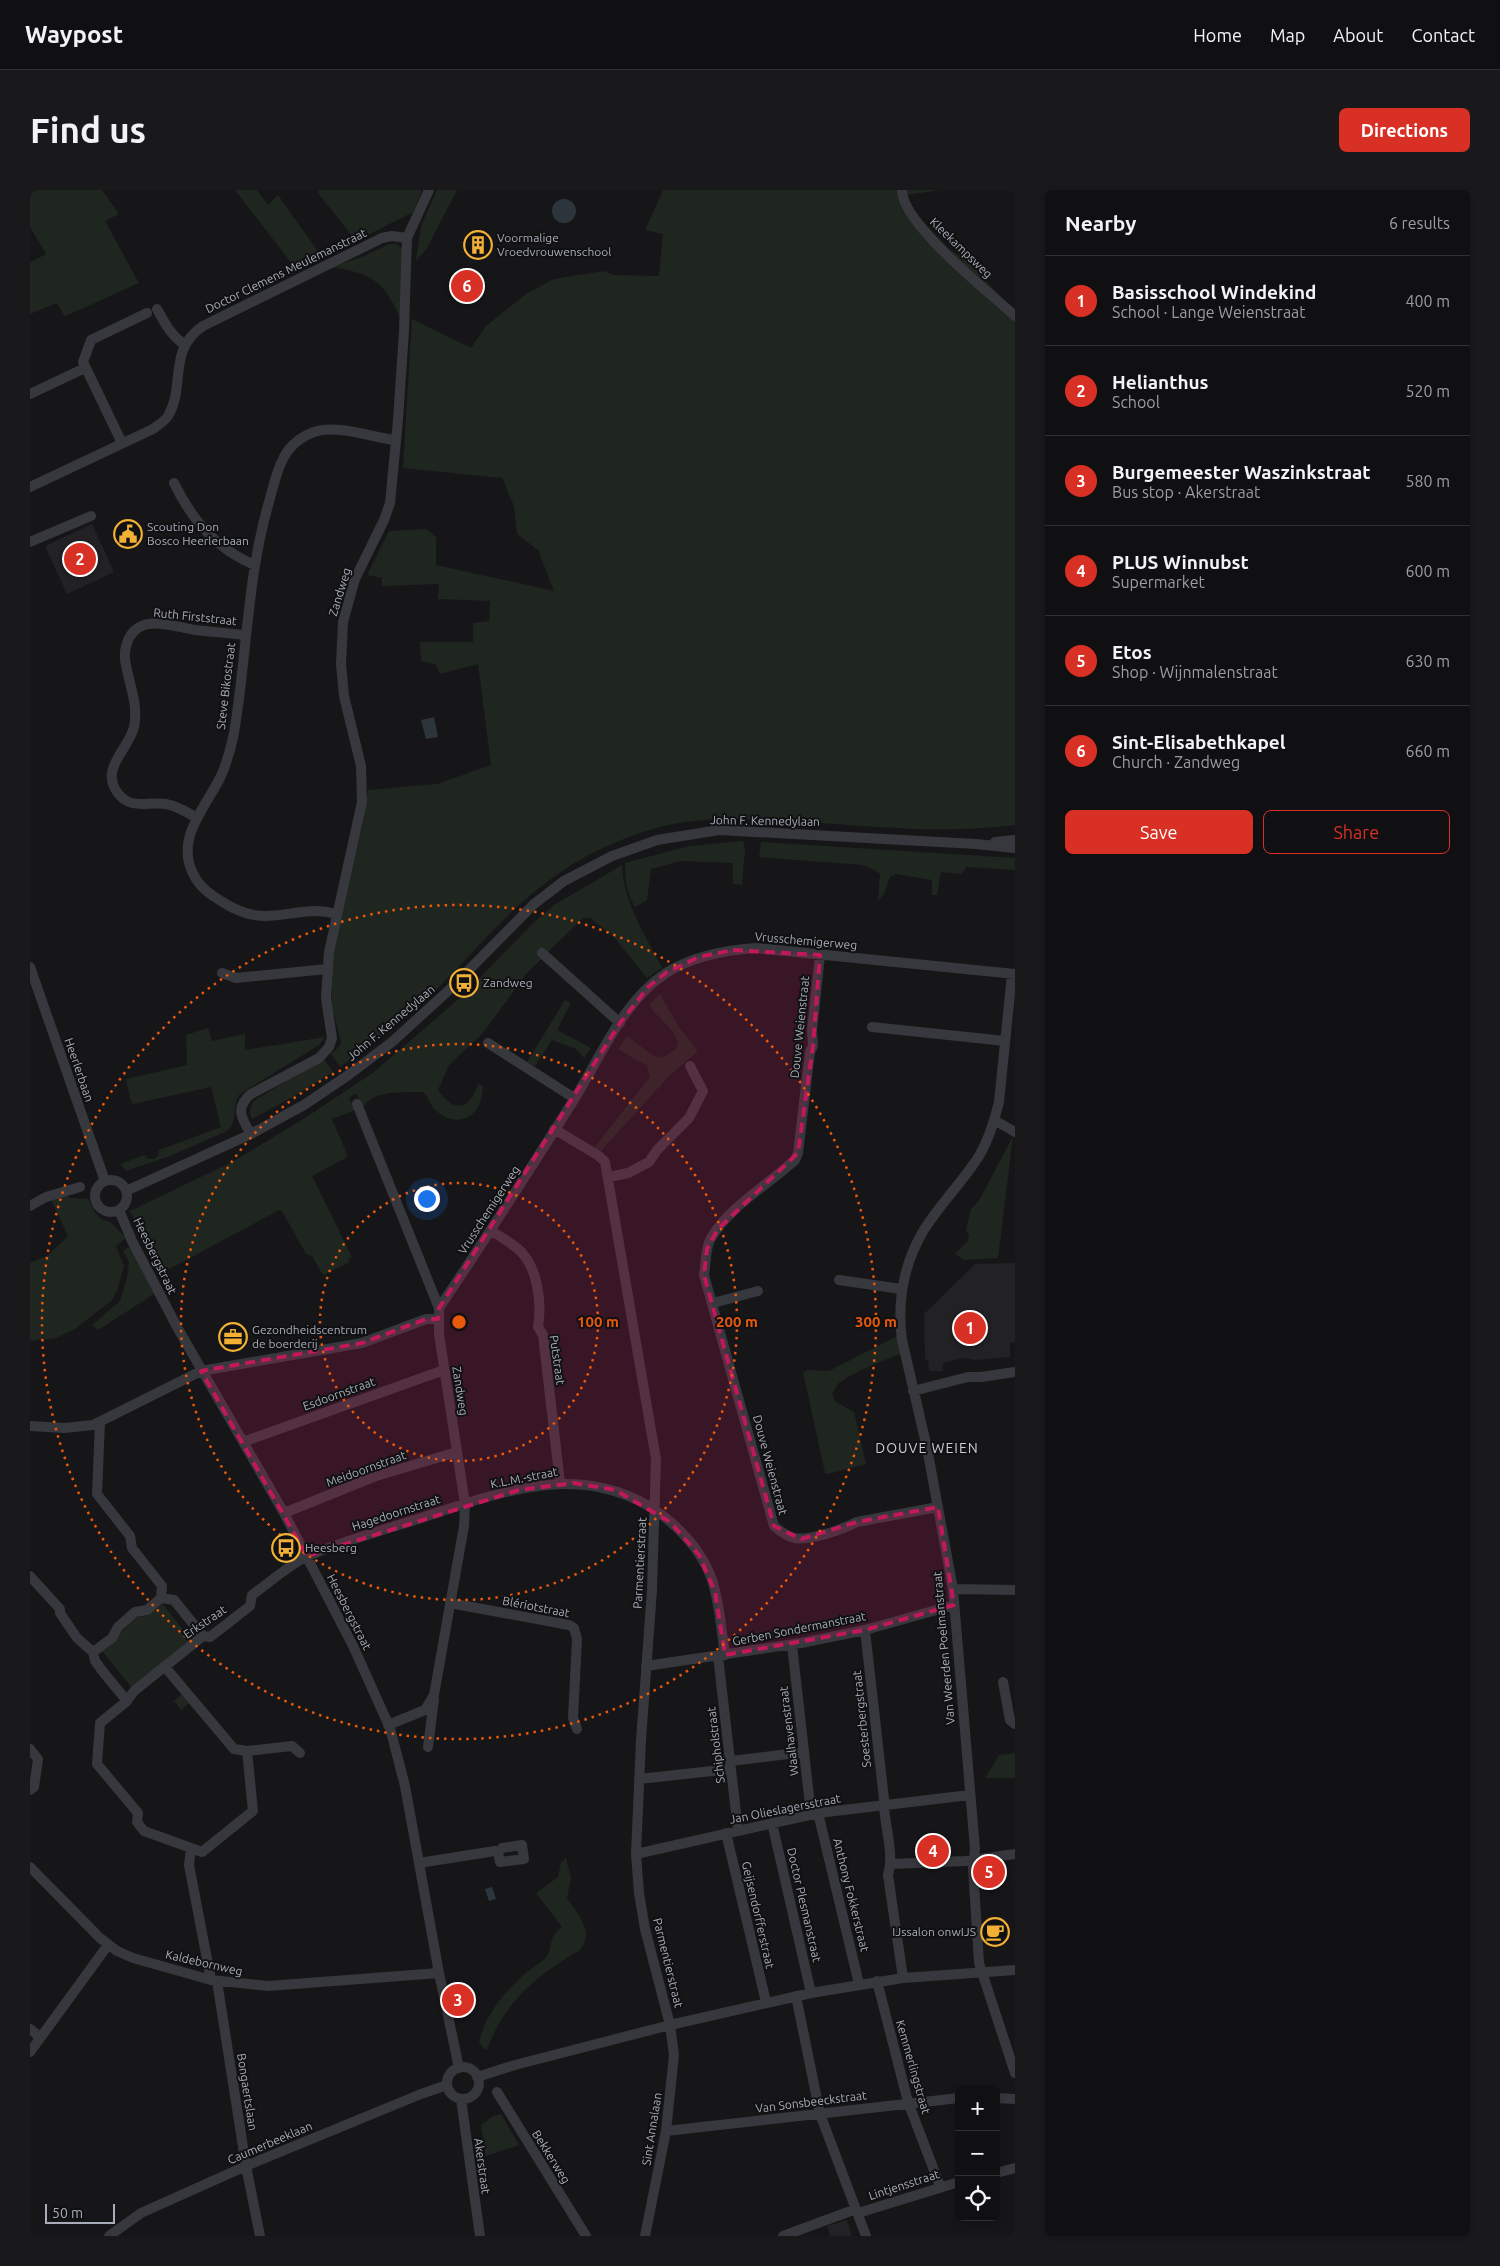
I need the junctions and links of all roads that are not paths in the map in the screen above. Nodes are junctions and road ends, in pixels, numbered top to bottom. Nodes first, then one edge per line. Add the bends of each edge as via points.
1 (428, 190) edge
2 (902, 190) edge
3 (407, 238) junction
4 (157, 308) dead end
5 (147, 313) dead end
6 (1015, 316) edge
7 (185, 345) junction
8 (86, 368) junction
9 (30, 394) edge
10 (395, 440) junction
11 (122, 443) junction
12 (174, 483) dead end
13 (30, 487) edge
14 (91, 516) dead end
15 (30, 542) edge
16 (255, 565) junction
17 (244, 635) junction
18 (197, 818) junction
19 (1015, 840) edge
20 (976, 844) junction
21 (1015, 848) edge
22 (338, 914) junction
23 (542, 953) dead end
24 (820, 955) junction
25 (30, 966) edge
26 (327, 969) junction
27 (222, 973) dead end
28 (1014, 974) edge
29 (620, 1023) junction
30 (872, 1027) dead end
31 (1005, 1041) junction
32 (488, 1043) dead end
33 (690, 1066) dead end
34 (574, 1098) junction
35 (357, 1104) dead end
36 (994, 1120) junction
37 (554, 1129) junction
38 (1015, 1132) edge
39 (251, 1134) junction
40 (609, 1177) junction
41 (105, 1181) junction
42 (80, 1187) dead end
43 (126, 1191) junction
44 (30, 1206) edge
45 (119, 1210) junction
46 (491, 1231) junction
47 (839, 1280) dead end
48 (901, 1289) junction
49 (758, 1291) dead end
50 (713, 1303) junction
51 (439, 1308) junction
52 (438, 1319) junction
53 (444, 1370) junction
54 (201, 1371) junction
55 (1015, 1372) edge
56 (912, 1391) junction
57 (100, 1422) junction
58 (30, 1426) edge
59 (243, 1442) junction
60 (457, 1452) junction
61 (560, 1483) junction
62 (465, 1504) junction
63 (938, 1507) junction
64 (656, 1511) junction
65 (284, 1513) junction
66 (307, 1556) junction
67 (30, 1576) edge
68 (954, 1589) junction
69 (1015, 1590) edge
70 (161, 1598) junction
71 (450, 1603) junction
72 (954, 1605) junction
73 (865, 1630) junction
74 (203, 1636) junction
75 (792, 1645) junction
76 (93, 1652) junction
77 (721, 1656) junction
78 (646, 1666) junction
79 (164, 1667) junction
80 (1003, 1682) dead end
81 (434, 1695) junction
82 (127, 1701) junction
83 (388, 1724) junction
84 (1015, 1724) edge
85 (577, 1729) dead end
86 (428, 1747) dead end
87 (30, 1749) edge
88 (247, 1751) junction
89 (804, 1752) junction
90 (300, 1753) dead end
91 (731, 1765) junction
92 (639, 1779) junction
93 (30, 1790) edge
94 (970, 1795) junction
95 (884, 1805) junction
96 (814, 1814) junction
97 (772, 1823) junction
98 (738, 1830) junction
99 (726, 1833) junction
100 (191, 1848) junction
101 (498, 1853) dead end
102 (636, 1854) junction
103 (1015, 1854) edge
104 (974, 1860) junction
105 (419, 1863) junction
106 (891, 1864) junction
107 (30, 1868) edge
108 (108, 1945) junction
109 (1015, 1970) edge
110 (983, 1972) junction
111 (439, 1974) junction
112 (903, 1978) junction
113 (214, 1981) junction
114 (877, 1981) junction
115 (859, 1984) junction
116 (812, 1992) junction
117 (796, 1996) junction
118 (766, 2002) junction
119 (670, 2025) junction
120 (30, 2029) edge
121 (40, 2037) junction
122 (30, 2052) edge
123 (460, 2068) junction
124 (1015, 2072) edge
125 (477, 2077) junction
126 (447, 2085) junction
127 (496, 2092) dead end
128 (955, 2098) edge
129 (1000, 2098) edge
130 (461, 2099) junction
131 (1015, 2099) edge
132 (908, 2102) junction
133 (820, 2114) junction
134 (666, 2131) junction
135 (246, 2166) junction
136 (1015, 2168) edge
137 (1000, 2172) edge
138 (955, 2183) edge
139 (940, 2186) junction
140 (857, 2211) junction
141 (110, 2236) edge
142 (260, 2236) edge
143 (480, 2236) edge
144 (586, 2236) edge
145 (645, 2236) edge
146 (783, 2236) edge
147 (866, 2236) edge

1 - 3 street, Zandweg
2 - 6 street, Kleekampsweg via 908,211 929,236
3 - 7 street, Doctor Clemens Meulemanstraat via 382,238 203,326
3 - 10 street, Zandweg via 404,332
4 - 7 street via 168,330
5 - 8 street via 91,340 83,362
7 - 11 street, Doctor Clemens Meulemanstraat via 168,416 153,429
8 - 9 street
8 - 11 street
10 - 16 street, Steve Bikostraat via 331,429 315,432 288,450 264,517
10 - 22 street, Zandweg via 388,511 355,579 343,622 343,689 361,766 362,802
11 - 13 street, Doctor Clemens Meulemanstraat
12 - 16 street via 188,508 215,540 241,560
14 - 15 street
16 - 17 street, Steve Bikostraat
17 - 18 street, Steve Bikostraat via 230,752
17 - 18 street, Ruth Firststraat via 148,624 131,634 125,647 136,718 131,737 114,765 114,786 119,795 129,802 141,806 166,804
18 - 22 street, Steve Bikostraat via 187,840 187,858 196,879 207,892 248,915 266,917 318,911
19 - 20 street, John F. Kennedylaan
20 - 21 street, John F. Kennedylaan
20 - 39 street, John F. Kennedylaan via 719,830 657,840 612,856 564,882 534,904 392,1042 304,1105
22 - 26 street, Zandweg
23 - 29 street
24 - 28 street, Vrusschemigerweg
24 - 29 street, Vrusschemigerweg via 756,948 699,958 667,972 649,986
24 - 50 street, Douve Weienstraat via 813,1046 798,1153 795,1160 741,1205 710,1241 704,1275
25 - 41 street, Heerlerbaan
26 - 27 street via 236,978
26 - 39 street, Zandweg via 326,998 332,1038 329,1048 319,1058 244,1100 240,1112
28 - 31 street, Van Weerden Poelmanstraat
29 - 34 street, Vrusschemigerweg
30 - 31 street
31 - 36 street, Van Weerden Poelmanstraat
32 - 34 street
33 - 40 street via 704,1091 689,1118 649,1162 628,1173
34 - 37 street, Vrusschemigerweg
35 - 51 street, Zandweg
36 - 38 street
36 - 48 street, Van Weerden Poelmanstraat via 979,1156 922,1233
37 - 40 street, Parmentierstraat via 599,1156 605,1162
37 - 46 street, Vrusschemigerweg
39 - 43 street, John F. Kennedylaan
40 - 64 street, Parmentierstraat via 656,1460
41 - 43 street via 117,1181
41 - 45 street via 97,1187 96,1202 106,1212
42 - 44 street via 46,1197
43 - 45 street via 126,1201
45 - 54 street, Heesbergstraat via 136,1249
46 - 51 street, Vrusschemigerweg
46 - 61 street, Putstraat via 519,1249 532,1267
47 - 48 street
48 - 56 street, Van Weerden Poelmanstraat via 899,1321
49 - 50 street
50 - 63 street, Douve Weienstraat via 774,1526 790,1537 801,1539 857,1522
51 - 52 street, Zandweg
52 - 53 street, Zandweg
52 - 54 street via 426,1319 362,1343
53 - 59 street, Esdoornstraat
53 - 60 street, Zandweg
54 - 57 street
54 - 59 street, Heesbergstraat
55 - 56 street via 968,1377
56 - 63 street, Van Weerden Poelmanstraat
57 - 58 street via 77,1427
57 - 70 street via 97,1494 130,1536 132,1548 162,1586
59 - 65 street, Heesbergstraat
60 - 62 street, Zandweg
60 - 65 street, Meidoornstraat via 376,1476
61 - 62 street, K.L.M.-straat
61 - 64 street, K.L.M.-straat via 615,1490
62 - 66 street, Hagedoornstraat
62 - 71 street, Zandweg
63 - 68 street, Van Weerden Poelmanstraat
64 - 77 street, K.L.M.-straat via 681,1532 706,1566 715,1592
64 - 78 street, Parmentierstraat
65 - 66 street, Heesbergstraat
66 - 74 street, Erkstraat via 252,1595 250,1606 210,1636
66 - 83 street, Heesbergstraat
67 - 76 street via 60,1609 77,1638
68 - 69 street
68 - 72 street, Van Weerden Poelmanstraat
70 - 74 street via 174,1600
70 - 76 street via 147,1610 135,1612 118,1627 112,1638
71 - 81 street, Zandweg
71 - 85 street, Blériotstraat via 574,1628 577,1639 573,1718
72 - 73 street, Gerben Sondermanstraat
72 - 94 street, Van Weerden Poelmanstraat
73 - 75 street, Gerben Sondermanstraat
73 - 95 street, Soesterbergstraat
74 - 79 street, Erkstraat
75 - 77 street, Gerben Sondermanstraat
75 - 89 street, Waalhavenstraat
76 - 82 street via 95,1661
77 - 78 street, Gerben Sondermanstraat
77 - 91 street, Schipholstraat
78 - 92 street, Parmentierstraat
79 - 82 street, Erkstraat via 134,1691
79 - 88 street via 234,1749
80 - 84 street via 1010,1720
81 - 83 street via 425,1710
81 - 86 street, Zandweg
82 - 100 street, Erkstraat via 100,1723 97,1764 138,1813 137,1822 144,1831
83 - 105 street, Heesbergstraat via 405,1786
87 - 93 street via 38,1759 34,1787
88 - 90 street via 292,1746
88 - 100 street via 253,1811 202,1852
89 - 91 street
89 - 96 street, Waalhavenstraat
91 - 92 street
91 - 98 street, Schipholstraat
92 - 102 street, Parmentierstraat
94 - 95 street, Jan Olieslagersstraat
94 - 104 street, Van Weerden Poelmanstraat
95 - 96 street, Jan Olieslagersstraat
95 - 106 street, Soesterbergstraat
96 - 97 street, Jan Olieslagersstraat
96 - 115 street, Anthony Fokkerstraat
97 - 98 street, Jan Olieslagersstraat
97 - 116 street, Doctor Plesmanstraat
98 - 99 street, Jan Olieslagersstraat
99 - 102 street, Jan Olieslagersstraat
99 - 118 street, Geijsendorfferstraat
100 - 113 street, Bongaertslaan via 190,1865
101 - 105 street
102 - 119 street, Parmentierstraat via 645,1929
103 - 104 street
104 - 106 street
104 - 110 street, Van Weerden Poelmanstraat via 977,1946
105 - 111 street, Heesbergstraat
106 - 112 street, Soesterbergstraat via 888,1875
107 - 108 street, Kaldebornweg
108 - 113 street, Kaldebornweg via 133,1958
108 - 121 street
109 - 110 street
110 - 112 street
110 - 124 street, Van Weerden Poelmanstraat
111 - 113 street, Kaldebornweg via 268,1986
111 - 123 street
112 - 114 street
113 - 135 street, Bongaertslaan
114 - 115 street
114 - 132 street, Kemmerlingstraat
115 - 116 street
116 - 117 street
117 - 118 street
117 - 133 street
118 - 119 street
119 - 125 street
119 - 134 street, Sint Annalaan via 674,2055
120 - 121 street
121 - 122 street
123 - 125 street via 472,2070
123 - 126 street via 450,2074
125 - 130 street via 476,2092
126 - 130 street via 451,2094
126 - 135 street, Caumerbeeklaan
127 - 144 street, Bekkerweg
128 - 132 street, Van Sonsbeeckstraat
129 - 131 street
130 - 143 street, Akerstraat
132 - 133 street, Van Sonsbeeckstraat
132 - 139 street, Kemmerlingstraat
133 - 134 street, Van Sonsbeeckstraat
133 - 140 street
134 - 145 street, Sint Annalaan
135 - 141 street, Caumerbeeklaan via 141,2213
135 - 142 street, Bongaertslaan
136 - 137 street
138 - 139 street, Lintjensstraat
139 - 140 street, Lintjensstraat
140 - 146 street, Lintjensstraat
140 - 147 street

